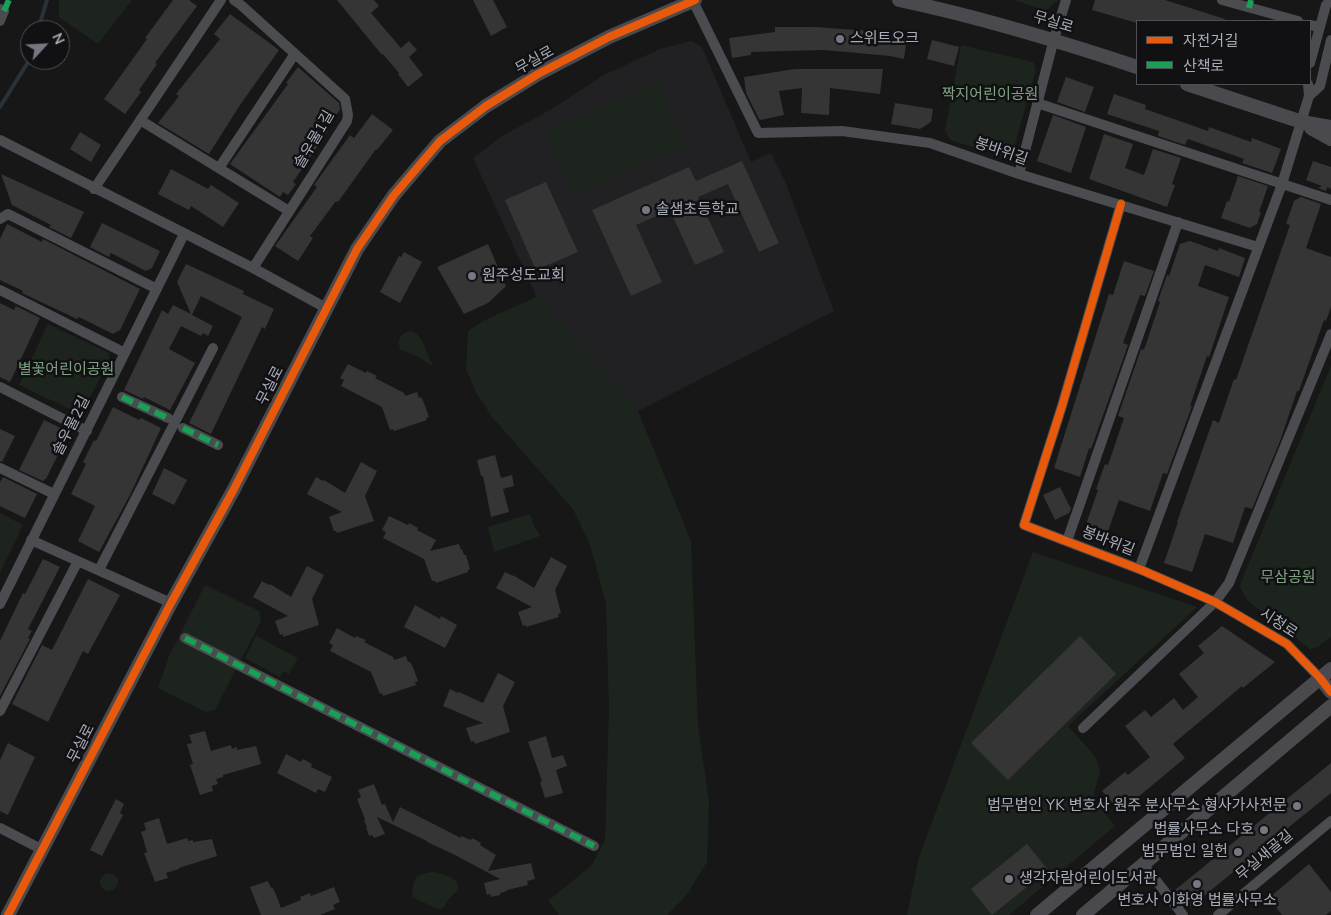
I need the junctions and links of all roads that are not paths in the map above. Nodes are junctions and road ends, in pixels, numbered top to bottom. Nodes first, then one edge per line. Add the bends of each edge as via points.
1 (221, 0) edge
2 (234, 0) edge
3 (694, 0) edge
4 (899, 0) edge
5 (1066, 0) edge
6 (1222, 0) edge
7 (1331, 0) edge
8 (1250, 4) edge
9 (0, 9) edge
10 (1295, 20) edge
11 (0, 21) edge
12 (1315, 26) edge
13 (1054, 39) junction
14 (1331, 40) edge
15 (294, 54) junction
16 (1311, 56) edge
17 (1136, 67) edge
18 (1190, 85) edge
19 (1308, 85) edge
20 (1309, 96) junction
21 (1037, 103) junction
22 (140, 120) junction
23 (1302, 122) junction
24 (1331, 127) edge
25 (1331, 139) edge
26 (0, 140) edge
27 (219, 168) junction
28 (1019, 174) junction
29 (1282, 184) junction
30 (94, 189) junction
31 (1331, 200) edge
32 (1121, 204) junction
33 (289, 211) junction
34 (0, 219) edge
35 (1178, 222) junction
36 (184, 234) junction
37 (1258, 246) junction
38 (253, 268) junction
39 (157, 289) junction
40 (0, 290) edge
41 (326, 308) junction
42 (1331, 334) edge
43 (214, 348) dead end
44 (125, 353) junction
45 (0, 387) edge
46 (122, 397) dead end
47 (168, 418) dead end
48 (183, 428) dead end
49 (87, 430) junction
50 (218, 445) dead end
51 (0, 468) edge
52 (54, 494) junction
53 (31, 540) junction
54 (1067, 541) junction
55 (78, 561) junction
56 (1139, 569) junction
57 (99, 570) junction
58 (1215, 602) junction
59 (171, 603) junction
60 (0, 604) edge
61 (185, 638) dead end
62 (1331, 669) edge
63 (1320, 678) junction
64 (1331, 692) edge
65 (1331, 706) edge
66 (0, 711) edge
67 (1083, 728) dead end
68 (1331, 821) edge
69 (0, 828) edge
70 (594, 846) dead end
71 (43, 850) junction
72 (1144, 864) junction
73 (8, 915) edge
74 (1037, 915) edge
75 (1083, 915) edge
76 (1183, 915) edge
77 (1218, 915) edge

1 - 22 street
2 - 15 street, 솔우물1길
3 - 28 street, 봉바위길 via 758,133 842,131 930,143
3 - 41 street, 무실로 via 608,37 538,74 486,106 440,140 394,195 357,249
4 - 13 street, 무실로 via 961,13
5 - 13 street
6 - 8 street
7 - 12 street
8 - 10 street
9 - 11 street via 4,11
12 - 16 street
13 - 17 street, 무실로
13 - 21 street
14 - 20 street via 1320,86
15 - 27 street
15 - 33 street, 솔우물1길 via 345,99 348,114 347,121
18 - 23 street
19 - 20 street
20 - 23 street, 봉바위길
21 - 28 street
21 - 29 street
22 - 27 street
22 - 30 street
23 - 24 street
23 - 25 street
23 - 29 street, 봉바위길
26 - 30 street
27 - 33 street
28 - 32 street, 봉바위길
29 - 31 street
29 - 37 street, 봉바위길
30 - 36 street
32 - 35 street, 봉바위길
32 - 54 street via 1024,525
33 - 38 street, 솔우물1길
34 - 39 street via 8,214
35 - 37 street
35 - 54 street, 봉바위길
36 - 38 street
36 - 39 street, 솔우물2길
37 - 56 street, 봉바위길
38 - 41 street
39 - 44 street, 솔우물2길
40 - 44 street
41 - 59 street, 무실로 via 234,489
42 - 58 street via 1229,583
43 - 57 street
44 - 49 street, 솔우물2길
45 - 49 street
46 - 47 street
48 - 50 street
49 - 52 street, 솔우물2길
51 - 52 street
52 - 53 street, 솔우물2길
53 - 55 street
53 - 60 street, 솔우물2길
54 - 56 street, 봉바위길
55 - 57 street
55 - 66 street
56 - 58 street, 시청로
57 - 59 street
58 - 63 street, 시청로 via 1287,644
58 - 67 street
59 - 71 street, 무실로
61 - 70 street
62 - 63 street
63 - 64 street
63 - 74 street
65 - 72 street
68 - 77 street, 무실새골길
69 - 71 street
71 - 73 street, 무실로
72 - 75 street
72 - 76 street

